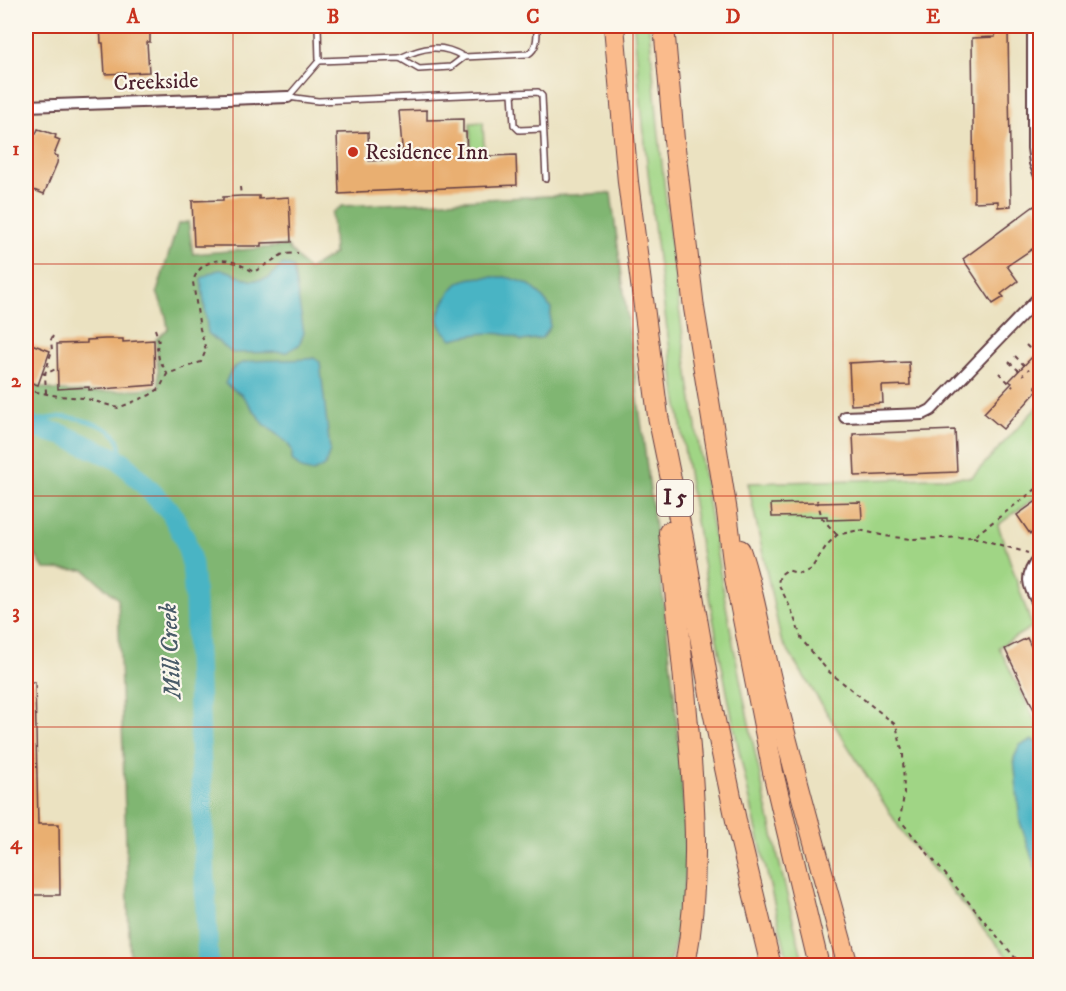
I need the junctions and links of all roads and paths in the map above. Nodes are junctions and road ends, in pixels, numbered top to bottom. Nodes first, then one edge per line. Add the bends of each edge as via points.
1 (318, 26) edge
2 (537, 26) edge
3 (614, 26) edge
4 (664, 26) edge
5 (1033, 30) dead end
6 (464, 57) junction
7 (400, 58) junction
8 (319, 61) junction
9 (512, 93) junction
10 (288, 97) junction
11 (26, 106) edge
12 (543, 129) junction
13 (1041, 176) edge
14 (546, 179) dead end
15 (240, 187) dead end
16 (241, 196) dead end
17 (298, 253) dead end
18 (1041, 297) edge
19 (154, 328) dead end
20 (55, 332) dead end
21 (1026, 345) dead end
22 (1015, 356) dead end
23 (1039, 358) edge
24 (159, 359) junction
25 (154, 360) dead end
26 (1010, 362) dead end
27 (58, 368) dead end
28 (1029, 370) dead end
29 (44, 374) junction
30 (167, 374) junction
31 (999, 374) dead end
32 (1024, 375) dead end
33 (1013, 387) dead end
34 (26, 390) edge
35 (46, 393) junction
36 (658, 416) junction
37 (845, 417) dead end
38 (1041, 486) edge
39 (817, 500) dead end
40 (727, 512) junction
41 (837, 535) junction
42 (973, 537) junction
43 (1029, 553) dead end
44 (1041, 557) edge
45 (1041, 607) edge
46 (685, 966) edge
47 (771, 966) edge
48 (819, 966) edge
49 (848, 966) edge
50 (1022, 966) edge

1 - 8 lane
2 - 6 lane via 537,41 528,54
3 - 36 highway, I 5 via 628,182
4 - 40 highway, I 5 via 691,288
5 - 13 street via 1034,152
6 - 7 lane via 450,48 418,49
6 - 7 lane via 451,68 418,69
7 - 8 lane
8 - 10 lane
9 - 10 lane via 318,101
9 - 12 lane via 514,125 519,130
9 - 12 lane via 538,92 543,96
10 - 11 street, Creekside
12 - 14 lane
15 - 16 path
17 - 30 path via 283,254 254,272 229,260 203,266 193,282 206,350 198,364
18 - 37 street via 931,410 923,414
19 - 24 path
20 - 29 path
21 - 23 path
22 - 28 path
24 - 25 path
24 - 30 path
26 - 32 path
27 - 29 path
29 - 35 path
30 - 35 path via 160,388 150,395 118,408
31 - 33 path
34 - 35 path
36 - 46 highway via 696,839 695,890
36 - 47 highway, I 5 via 713,711
38 - 42 path
39 - 41 path via 822,518
40 - 48 highway, I 5 via 735,578 773,772
40 - 49 highway, I 5 via 748,574 787,740
41 - 42 path via 858,530 910,538
41 - 50 path via 811,569 801,574 787,570 780,575 778,583 802,640 828,671 896,726 903,754 900,820
42 - 43 path
44 - 45 street via 1029,572 1029,580

